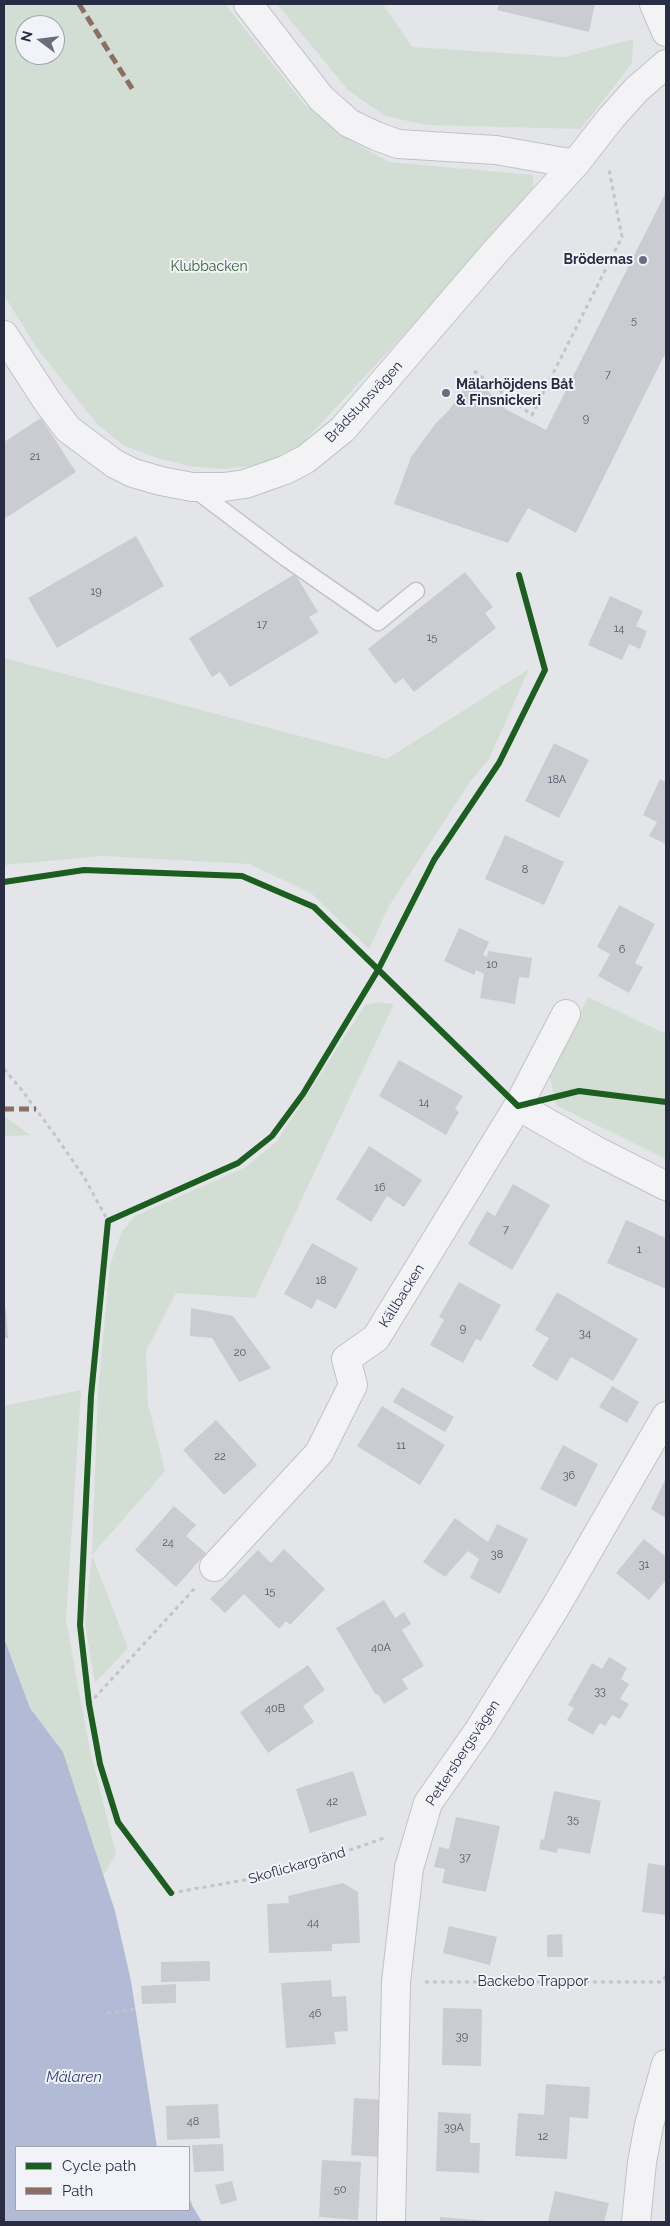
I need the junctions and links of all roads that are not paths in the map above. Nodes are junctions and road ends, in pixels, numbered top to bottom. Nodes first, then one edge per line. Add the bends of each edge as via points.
1 (248, 4) edge
2 (654, 4) edge
3 (666, 32) edge
4 (666, 64) edge
5 (575, 164) junction
6 (4, 334) edge
7 (192, 487) junction
8 (416, 590) dead end
9 (566, 1014) dead end
10 (518, 1106) junction
11 (666, 1186) edge
12 (666, 1416) edge
13 (214, 1567) road end
14 (666, 2064) edge
15 (391, 2222) edge
16 (636, 2222) edge

1 - 5 street via 321,98 349,123 398,144 496,150
2 - 3 street
4 - 5 street, Brådstupsvägen via 636,90
5 - 7 street, Brådstupsvägen via 343,429 326,444 285,470 245,484 224,488
6 - 7 street, Brådstupsvägen via 68,429 114,464 161,481
7 - 8 lane via 378,622
9 - 10 street, Källbacken
10 - 11 street
10 - 13 street, Källbacken via 376,1338 346,1359 353,1385 319,1453
12 - 15 street, Pettersbergsvägen via 555,1608 479,1730 428,1803 408,1876 396,1982
14 - 16 street via 649,2125

